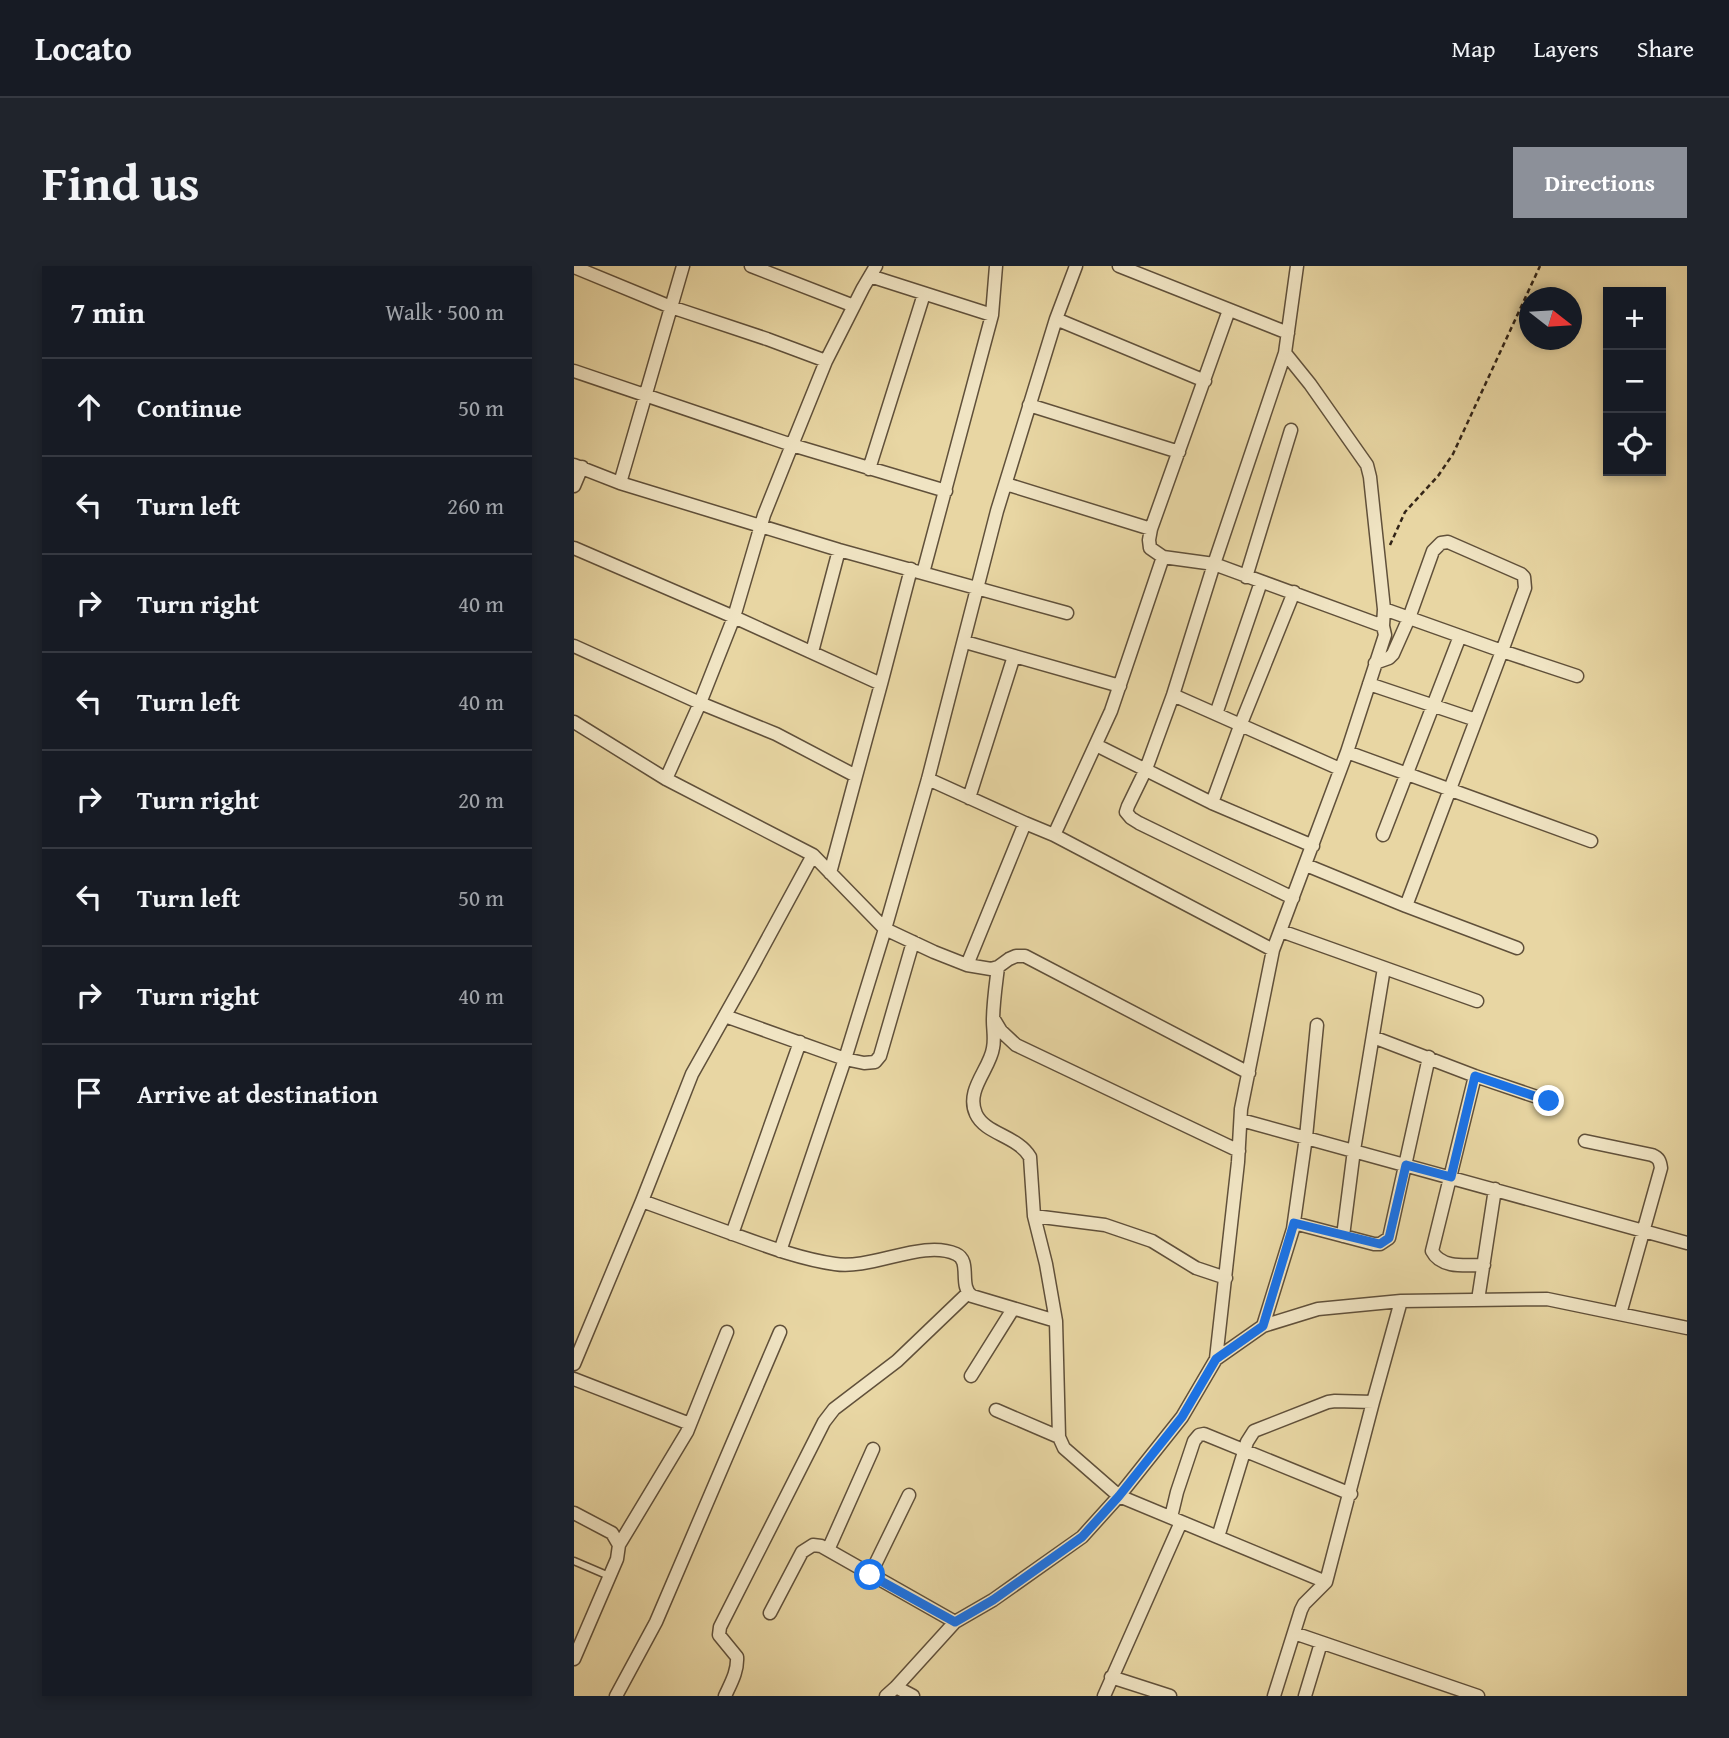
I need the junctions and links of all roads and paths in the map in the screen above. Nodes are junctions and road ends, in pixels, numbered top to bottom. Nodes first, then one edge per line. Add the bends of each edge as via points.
1 (683, 266) edge
2 (751, 266) edge
3 (996, 266) edge
4 (1076, 266) edge
5 (1119, 266) edge
6 (1297, 266) edge
7 (1540, 266) edge
8 (574, 267) edge
9 (873, 271) edge
10 (923, 294) junction
11 (854, 306) junction
12 (671, 307) junction
13 (1229, 310) junction
14 (992, 315) junction
15 (1056, 319) junction
16 (1288, 333) junction
17 (1285, 353) junction
18 (826, 361) junction
19 (574, 371) edge
20 (1205, 381) junction
21 (645, 396) junction
22 (1029, 405) junction
23 (1291, 430) dead end
24 (792, 445) junction
25 (1179, 452) junction
26 (578, 466) edge
27 (869, 469) junction
28 (620, 483) junction
29 (1006, 484) junction
30 (574, 486) edge
31 (946, 491) junction
32 (761, 526) junction
33 (1150, 529) junction
34 (1390, 545) dead end
35 (574, 548) edge
36 (839, 550) junction
37 (1163, 557) junction
38 (1214, 564) junction
39 (917, 571) junction
40 (1246, 577) junction
41 (1261, 582) junction
42 (978, 589) junction
43 (1294, 592) junction
44 (1384, 609) junction
45 (1067, 613) dead end
46 (734, 617) junction
47 (1409, 618) junction
48 (1383, 626) junction
49 (1460, 636) junction
50 (965, 642) junction
51 (574, 646) edge
52 (1502, 651) junction
53 (812, 652) junction
54 (1014, 656) junction
55 (1376, 663) junction
56 (1577, 676) dead end
57 (881, 684) junction
58 (1369, 684) junction
59 (1120, 685) junction
60 (1174, 695) junction
61 (700, 703) junction
62 (1433, 706) junction
63 (1216, 714) junction
64 (1476, 720) junction
65 (574, 722) edge
66 (1240, 726) junction
67 (1096, 745) junction
68 (1347, 752) junction
69 (1146, 769) junction
70 (1340, 769) junction
71 (1407, 774) junction
72 (856, 776) junction
73 (666, 779) junction
74 (928, 779) junction
75 (1450, 789) junction
76 (969, 798) junction
77 (1212, 803) junction
78 (1025, 823) junction
79 (1054, 835) junction
80 (1383, 835) dead end
81 (1591, 841) dead end
82 (1313, 846) junction
83 (813, 855) junction
84 (1306, 865) junction
85 (830, 873) junction
86 (1293, 898) junction
87 (1406, 906) junction
88 (885, 929) junction
89 (1281, 931) junction
90 (913, 942) junction
91 (1517, 948) dead end
92 (1273, 950) junction
93 (967, 965) junction
94 (998, 967) junction
95 (1384, 968) junction
96 (1477, 1001) dead end
97 (725, 1016) junction
98 (993, 1018) junction
99 (1317, 1025) dead end
100 (1373, 1037) junction
101 (800, 1042) junction
102 (1429, 1057) junction
103 (845, 1059) junction
104 (1249, 1073) junction
105 (1475, 1076) junction
106 (1549, 1101) dead end
107 (1241, 1119) junction
108 (1306, 1137) junction
109 (1585, 1141) dead end
110 (1353, 1150) junction
111 (1239, 1151) junction
112 (1406, 1165) junction
113 (1451, 1177) junction
114 (1495, 1189) junction
115 (642, 1201) junction
116 (1034, 1216) junction
117 (1294, 1223) junction
118 (1643, 1230) junction
119 (732, 1234) junction
120 (1343, 1236) junction
121 (1687, 1243) edge
122 (780, 1251) junction
123 (1483, 1265) junction
124 (1226, 1278) junction
125 (968, 1293) junction
126 (1478, 1300) junction
127 (1401, 1301) junction
128 (1013, 1309) junction
129 (1620, 1314) junction
130 (1056, 1321) junction
131 (1263, 1326) junction
132 (1687, 1328) edge
133 (727, 1332) dead end
134 (780, 1332) dead end
135 (1216, 1359) junction
136 (574, 1364) edge
137 (971, 1376) dead end
138 (574, 1379) edge
139 (1373, 1402) junction
140 (996, 1410) dead end
141 (690, 1424) junction
142 (1059, 1437) junction
143 (873, 1449) dead end
144 (1245, 1451) junction
145 (1350, 1494) junction
146 (909, 1495) dead end
147 (1119, 1496) junction
148 (574, 1513) edge
149 (1176, 1519) junction
150 (1218, 1537) junction
151 (619, 1545) junction
152 (828, 1550) junction
153 (574, 1561) edge
154 (870, 1575) junction
155 (609, 1576) junction
156 (1326, 1582) junction
157 (770, 1613) dead end
158 (955, 1622) junction
159 (1294, 1633) junction
160 (1321, 1643) junction
161 (574, 1659) edge
162 (1111, 1677) junction
163 (891, 1692) edge
164 (616, 1696) edge
165 (725, 1696) edge
166 (913, 1696) edge
167 (1104, 1696) edge
168 (1170, 1696) edge
169 (1274, 1696) edge
170 (1305, 1696) edge
171 (1478, 1696) edge

1 - 12 street
2 - 11 street
3 - 14 street
4 - 15 street
5 - 13 street
6 - 16 street
7 - 34 path via 1453,454 1405,512
8 - 12 street
9 - 10 street
9 - 11 street
10 - 14 street
10 - 27 street
11 - 18 street
12 - 18 street
12 - 21 street
13 - 16 street
13 - 20 street
14 - 31 street
15 - 20 street
15 - 22 street
16 - 17 street
17 - 38 street
17 - 44 street via 1367,465
18 - 24 street
19 - 21 street
20 - 25 street
21 - 24 street
21 - 28 street
22 - 25 street
22 - 29 street
23 - 40 street
24 - 27 street
24 - 32 street
25 - 33 street
26 - 28 street
26 - 30 street
27 - 31 street
28 - 32 street
29 - 33 street
29 - 42 street
31 - 39 street
32 - 36 street
32 - 46 street
33 - 37 street via 1150,548
35 - 46 street
36 - 39 street
36 - 53 street
37 - 38 street
37 - 59 street
38 - 40 street
38 - 60 street
39 - 42 street
39 - 57 street
40 - 41 street
41 - 43 street
41 - 63 street
42 - 45 street
42 - 50 street
43 - 48 street
43 - 66 street
44 - 47 street
44 - 48 street
46 - 53 street
46 - 61 street
47 - 49 street
47 - 52 street via 1433,551 1448,542 1524,577 1525,588
47 - 55 street via 1393,654
48 - 55 street via 1385,635
49 - 52 street
49 - 62 street
50 - 54 street
50 - 74 street
51 - 61 street
52 - 56 street
52 - 64 street
53 - 57 street
54 - 59 street
54 - 76 street
55 - 58 street
57 - 72 street
58 - 62 street
58 - 68 street
59 - 67 street
60 - 63 street
60 - 69 street
61 - 72 street via 776,734
61 - 73 street
62 - 64 street
62 - 71 street
63 - 66 street
64 - 75 street
65 - 73 street
66 - 70 street
66 - 77 street
67 - 69 street
67 - 79 street
68 - 70 street
68 - 71 street
69 - 77 street
69 - 86 street via 1128,806 1126,813 1131,818
70 - 82 street
71 - 75 street
71 - 80 street
72 - 85 street
73 - 83 street
74 - 76 street
74 - 88 street
75 - 81 street
75 - 87 street
76 - 78 street
77 - 82 street
78 - 79 street
78 - 93 street
79 - 92 street
82 - 84 street
83 - 85 street
83 - 97 street
84 - 86 street
84 - 87 street
85 - 88 street
86 - 89 street
87 - 91 street
88 - 90 street
88 - 103 street
89 - 92 street
89 - 95 street
90 - 93 street
90 - 103 street via 880,1056 864,1063
92 - 104 street
93 - 94 street
94 - 98 street
94 - 104 street via 1025,956
95 - 96 street
95 - 100 street
97 - 101 street
97 - 115 street via 692,1074
98 - 111 street via 1016,1045
98 - 116 street via 993,1049 977,1084 974,1107 985,1124 1018,1143 1030,1157
99 - 108 street
100 - 102 street
100 - 110 street
101 - 103 street
101 - 119 street
102 - 105 street
102 - 112 street
103 - 122 street
104 - 107 street
105 - 106 street
105 - 113 street
107 - 108 street
107 - 111 street
108 - 110 street
108 - 117 street
109 - 118 street via 1653,1155 1660,1162
110 - 112 street
110 - 120 street
111 - 124 street
112 - 113 street
112 - 120 street via 1389,1238 1380,1244
113 - 114 street
113 - 123 street via 1432,1251 1449,1264
114 - 118 street
114 - 123 street
115 - 119 street
115 - 136 street
116 - 124 street via 1114,1228 1153,1241 1196,1268
116 - 130 street
117 - 120 street
117 - 131 street
118 - 121 street
118 - 129 street
119 - 122 street
122 - 125 street via 835,1265 926,1251 955,1253 963,1262
123 - 126 street
124 - 135 street
125 - 128 street
125 - 165 street via 897,1361 834,1409 824,1423 720,1627 719,1635 737,1657
126 - 127 street
126 - 129 street via 1547,1299
127 - 131 street via 1318,1310
127 - 139 street
128 - 130 street
128 - 137 street
129 - 132 street
130 - 142 street
131 - 135 street
133 - 141 street
134 - 164 street via 656,1622
135 - 147 street via 1182,1417
138 - 141 street
139 - 144 street via 1335,1401 1309,1409 1254,1431
139 - 145 street
140 - 142 street
141 - 151 street
142 - 147 street via 1064,1448
143 - 152 street
144 - 145 street
144 - 149 street via 1199,1435 1177,1492
144 - 150 street
145 - 156 street
146 - 154 street
147 - 149 street
147 - 158 street via 1082,1537
148 - 151 street via 612,1533
149 - 150 street
149 - 162 street
150 - 156 street
151 - 155 street
152 - 154 street
152 - 157 street via 813,1545 803,1552
153 - 155 lane
154 - 158 street
155 - 161 street
156 - 159 street via 1304,1604
158 - 163 street
159 - 160 street
159 - 169 street
160 - 170 street
160 - 171 street
162 - 167 street
162 - 168 street
163 - 166 street

